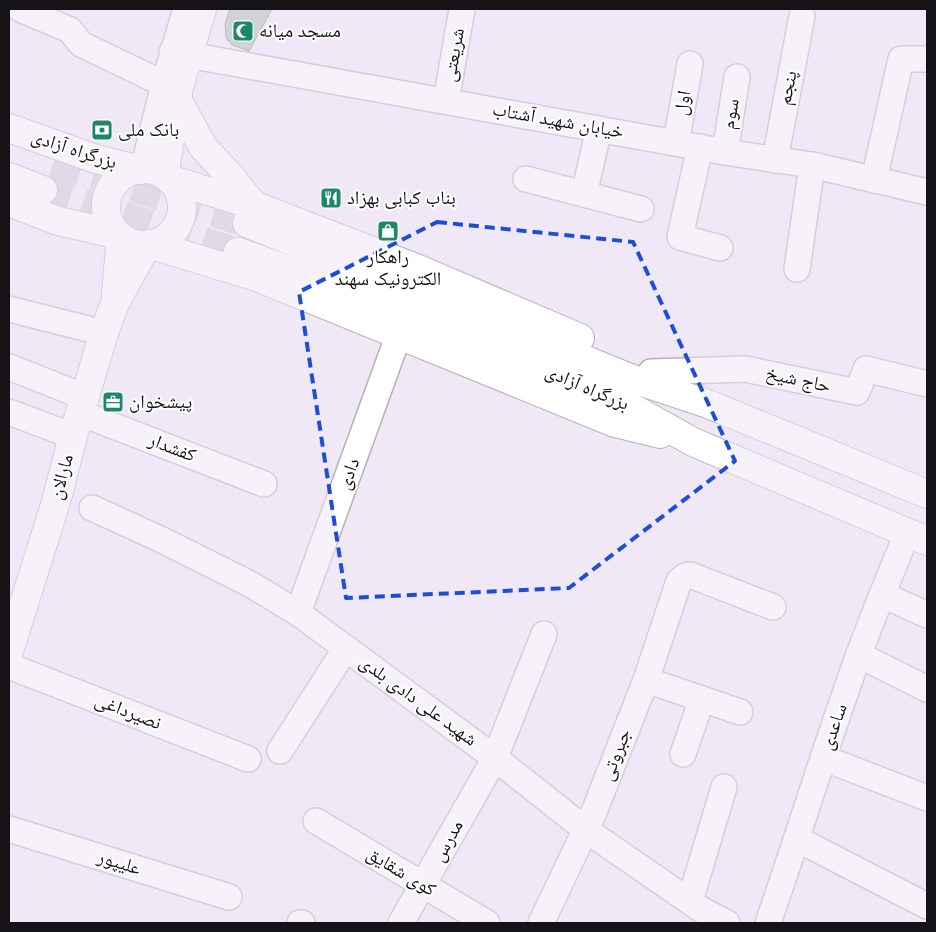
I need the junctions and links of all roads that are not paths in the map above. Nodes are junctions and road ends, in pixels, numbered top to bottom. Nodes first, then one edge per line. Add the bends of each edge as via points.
1 (20, 9) edge
2 (186, 9) edge
3 (202, 9) edge
4 (462, 9) edge
5 (802, 16) dead end
6 (180, 54) junction
7 (927, 59) edge
8 (690, 64) dead end
9 (737, 76) dead end
10 (173, 90) junction
11 (446, 101) junction
12 (9, 128) edge
13 (599, 129) junction
14 (676, 143) junction
15 (9, 147) edge
16 (700, 147) junction
17 (725, 152) junction
18 (96, 159) junction
19 (775, 160) junction
20 (53, 164) tunnel mouth
21 (812, 165) junction
22 (154, 173) junction
23 (9, 177) edge
24 (526, 179) dead end
25 (874, 180) junction
26 (43, 190) tunnel mouth
27 (927, 192) edge
28 (584, 194) junction
29 (216, 195) junction
30 (9, 202) edge
31 (640, 209) dead end
32 (250, 214) junction
33 (79, 225) junction
34 (119, 236) junction
35 (148, 245) junction
36 (720, 248) dead end
37 (238, 252) tunnel mouth
38 (196, 259) junction
39 (797, 269) dead end
40 (115, 303) junction
41 (9, 309) edge
42 (104, 333) junction
43 (399, 334) junction
44 (9, 367) edge
45 (651, 372) junction
46 (927, 384) edge
47 (708, 404) junction
48 (9, 412) edge
49 (79, 415) junction
50 (693, 442) junction
51 (264, 484) dead end
52 (927, 494) edge
53 (92, 508) dead end
54 (917, 537) edge
55 (883, 595) junction
56 (773, 607) dead end
57 (298, 614) junction
58 (927, 614) edge
59 (544, 634) dead end
60 (346, 648) junction
61 (9, 651) edge
62 (859, 655) junction
63 (9, 666) edge
64 (646, 680) junction
65 (927, 689) edge
66 (702, 699) junction
67 (740, 712) dead end
68 (280, 751) dead end
69 (683, 754) dead end
70 (495, 758) junction
71 (823, 758) junction
72 (248, 759) dead end
73 (724, 787) dead end
74 (927, 798) edge
75 (316, 821) dead end
76 (9, 829) edge
77 (586, 830) junction
78 (797, 839) junction
79 (423, 885) junction
80 (229, 897) dead end
81 (690, 902) junction
82 (927, 906) edge
83 (401, 923) edge
84 (487, 923) edge
85 (541, 923) edge
86 (727, 923) edge
87 (768, 923) edge

1 - 10 street via 70,30 81,44
2 - 6 street
3 - 6 main road
4 - 11 street, شریعتی
5 - 19 street, پنجم
6 - 10 main road
6 - 11 street, خیابان شهید آشتاب
7 - 25 street via 901,59
8 - 14 street, اول
9 - 17 street, سوم
10 - 22 main road
10 - 32 main road via 203,147 231,176
11 - 13 street, خیابان شهید آشتاب
12 - 18 main road, بزرگراه آزادی
13 - 14 street, خیابان شهید آشتاب
13 - 28 street
14 - 16 street, خیابان شهید آشتاب
15 - 20 main road, بزرگراه آزادی
16 - 17 street, خیابان شهید آشتاب
16 - 36 street via 680,237
17 - 19 street, خیابان شهید آشتاب
18 - 22 main road, بزرگراه آزادی
18 - 33 main road via 103,178 101,197 91,215
19 - 21 street, خیابان شهید آشتاب
21 - 25 street, خیابان شهید آشتاب
21 - 39 street
22 - 29 main road, بزرگراه آزادی
22 - 34 main road via 130,172 113,185 108,194 107,215
22 - 35 main road via 176,187 181,208 180,218 168,236
23 - 26 main road
24 - 28 street
25 - 27 street, خیابان شهید آشتاب
28 - 31 street
29 - 32 main road, بزرگراه آزادی
29 - 38 main road via 199,206 189,226 188,239
30 - 33 main road
32 - 45 main road via 416,268 622,355
32 - 47 main road, بزرگراه آزادی via 630,378
33 - 34 main road
34 - 35 main road via 133,244
34 - 40 main road, مارالان
35 - 38 main road
35 - 40 main road, مارالان
37 - 50 main road, بزرگراه آزادی via 370,300 620,400
38 - 43 main road via 257,277
40 - 42 main road, مارالان
41 - 42 street
42 - 49 main road, مارالان
43 - 50 main road via 616,423
43 - 57 street, دادی
44 - 49 street
45 - 46 street, حاج شیخ via 745,369 857,392 866,368
45 - 47 main road
47 - 52 main road, بزرگراه آزادی
48 - 49 street
49 - 51 street, کفشدار
49 - 61 main road, مارالان via 56,502
50 - 54 main road, بزرگراه آزادی
53 - 57 street, شهید علی دادی بلدی via 250,584
54 - 55 street, ساعدی
55 - 58 street
55 - 62 street, ساعدی
56 - 64 street, جبروتی via 690,575 684,576 679,581
57 - 60 street, شهید علی دادی بلدی
59 - 70 street, مدرس
60 - 68 street
60 - 70 street, شهید علی دادی بلدی
62 - 65 street
62 - 71 street, ساعدی
63 - 72 street, نصیرداغی
64 - 66 street
64 - 77 street, جبروتی
66 - 67 street
66 - 69 street
70 - 77 street, شهید علی دادی بلدی
70 - 79 street, مدرس
71 - 74 street
71 - 78 street, ساعدی
73 - 81 street
75 - 79 street, کوی شقایق
76 - 80 street, علیپور
77 - 81 street, شهید علی دادی بلدی
77 - 85 street, جبروتی
78 - 82 street
78 - 87 street, ساعدی
79 - 83 street, مدرس
79 - 84 street, کوی شقایق
81 - 86 street, شهید علی دادی بلدی

